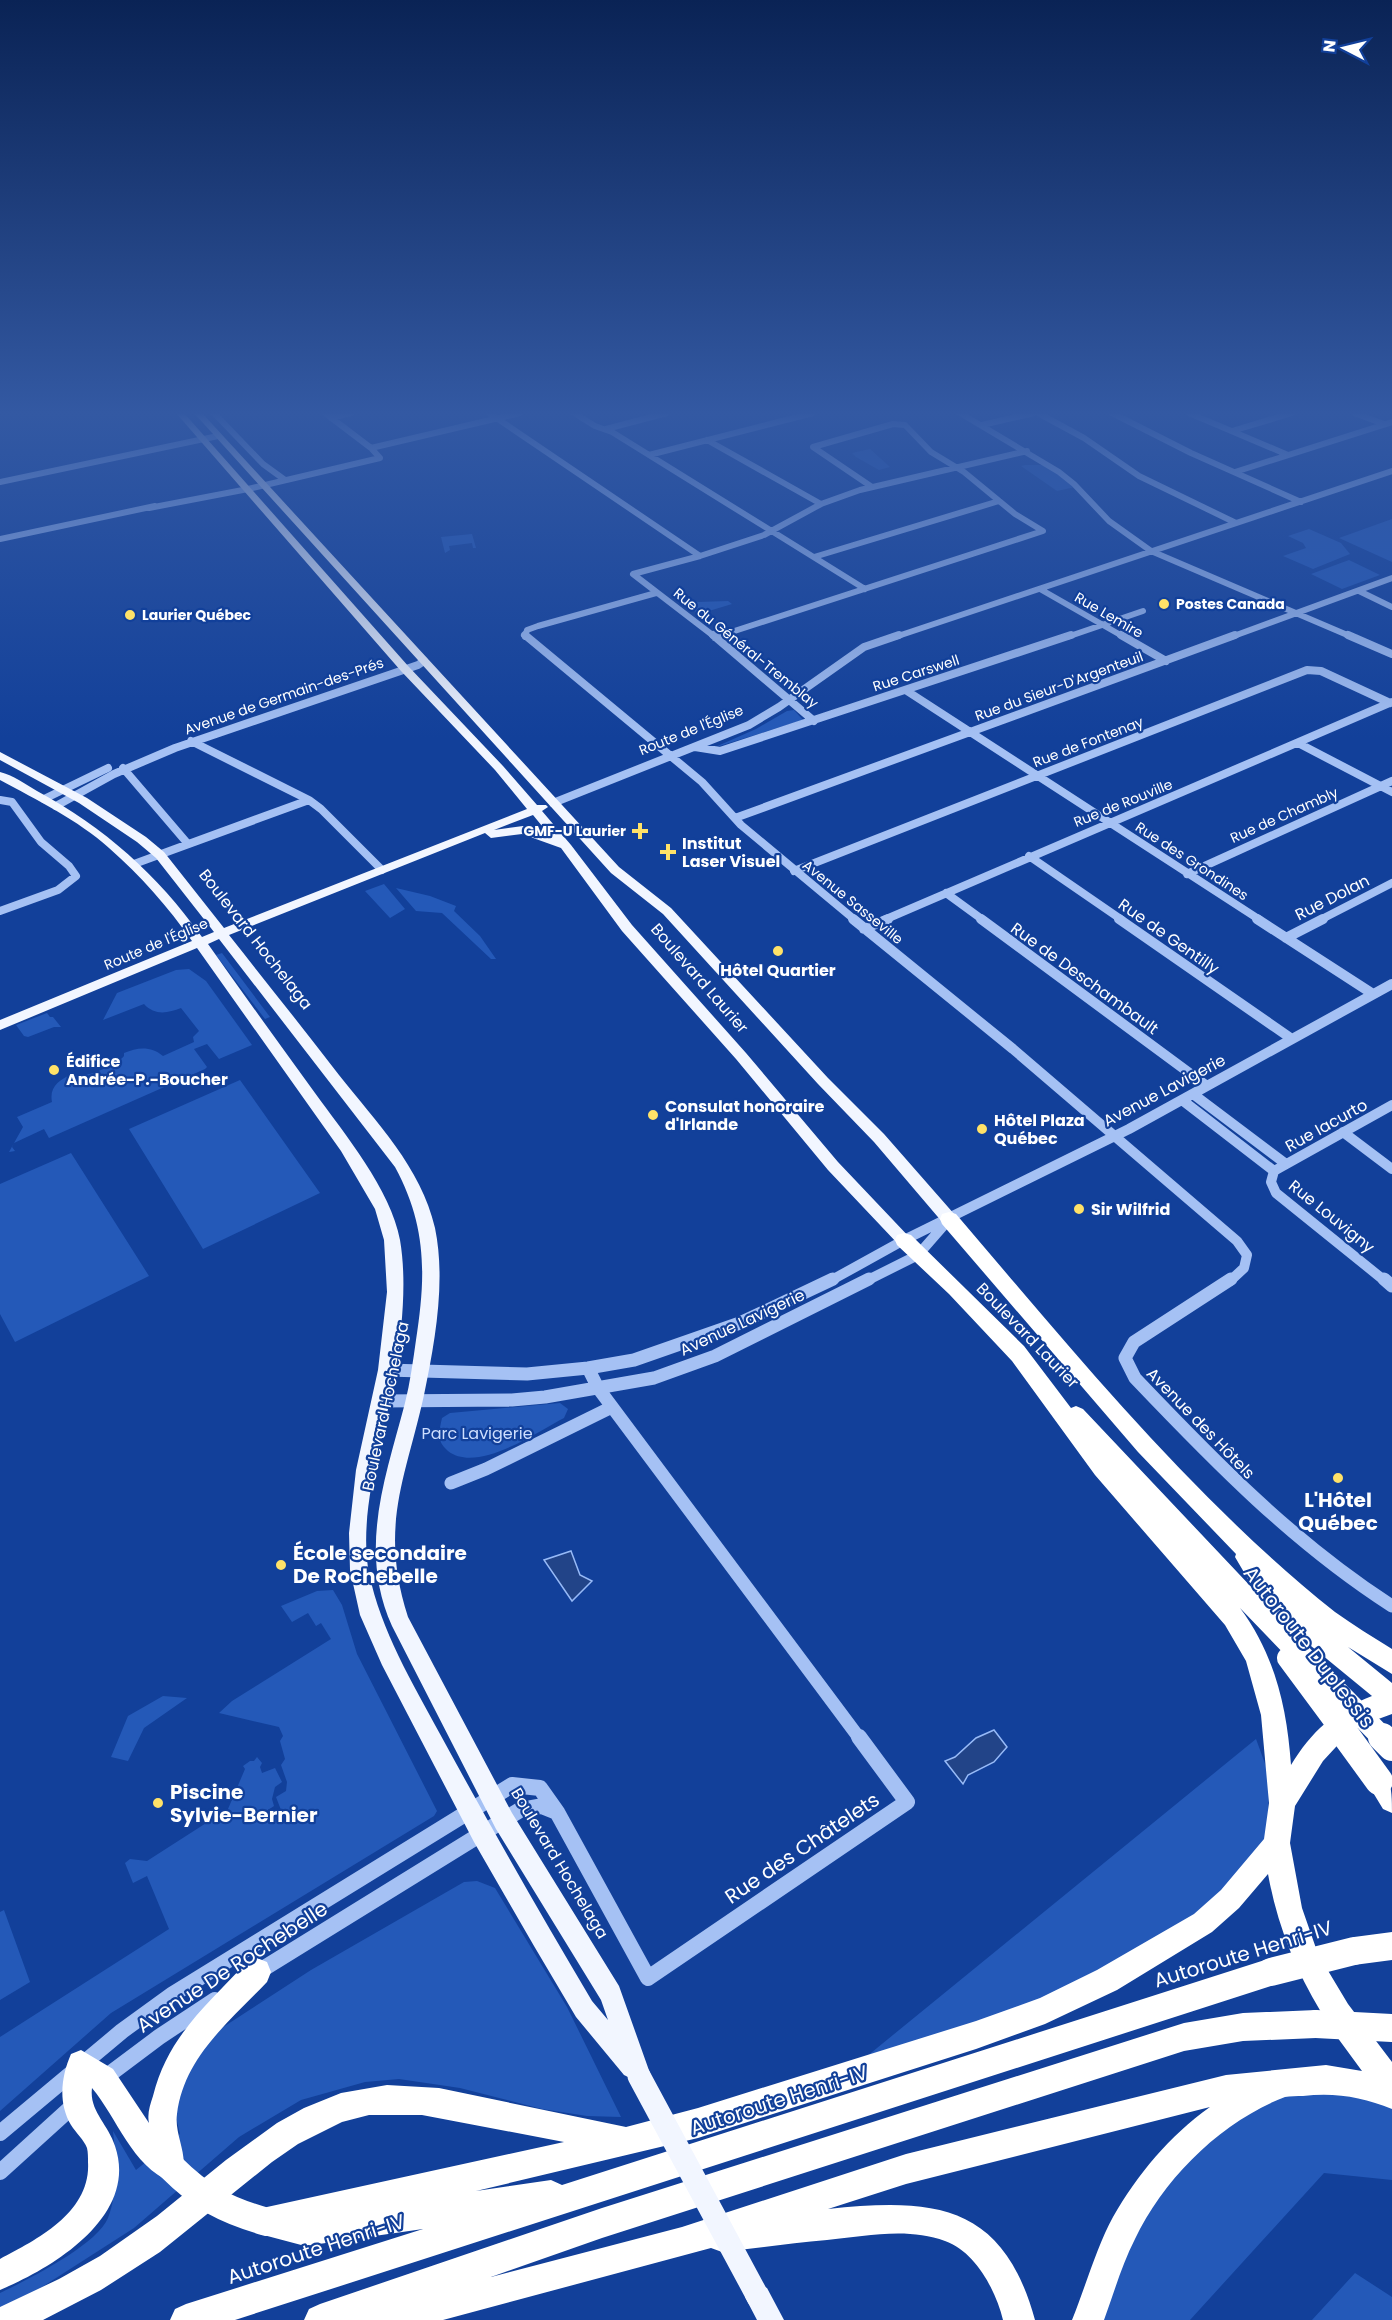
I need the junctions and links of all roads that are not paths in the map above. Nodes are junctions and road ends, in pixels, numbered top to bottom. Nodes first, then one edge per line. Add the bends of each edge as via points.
1 (85, 521) edge
2 (276, 521) edge
3 (296, 521) edge
4 (649, 521) edge
5 (757, 521) edge
6 (788, 521) edge
7 (932, 521) edge
8 (1030, 521) edge
9 (1110, 521) edge
10 (1232, 521) edge
11 (1241, 521) edge
12 (1236, 523) junction
13 (771, 530) junction
14 (0, 539) edge
15 (1151, 551) junction
16 (700, 556) junction
17 (814, 557) junction
18 (1392, 578) edge
19 (865, 589) junction
20 (1040, 589) junction
21 (1359, 591) junction
22 (656, 593) junction
23 (1392, 607) edge
24 (1143, 611) dead end
25 (1296, 614) junction
26 (1101, 625) junction
27 (715, 636) junction
28 (1392, 654) edge
29 (424, 661) junction
30 (1166, 661) junction
31 (405, 669) junction
32 (907, 691) junction
33 (790, 701) junction
34 (1391, 702) edge
35 (813, 721) junction
36 (970, 733) junction
37 (191, 741) junction
38 (1298, 743) junction
39 (695, 747) junction
40 (0, 755) edge
41 (152, 755) junction
42 (671, 757) junction
43 (123, 768) junction
44 (0, 775) edge
45 (1036, 777) junction
46 (1392, 781) edge
47 (1382, 786) junction
48 (70, 792) junction
49 (1392, 792) edge
50 (44, 799) junction
51 (0, 800) edge
52 (309, 800) junction
53 (553, 803) junction
54 (56, 806) junction
55 (534, 810) junction
56 (735, 818) junction
57 (1109, 824) junction
58 (188, 844) junction
59 (438, 848) junction
60 (567, 848) junction
61 (160, 855) junction
62 (1029, 856) junction
63 (134, 864) junction
64 (382, 870) junction
65 (794, 871) junction
66 (1187, 874) junction
67 (1392, 883) edge
68 (946, 893) junction
69 (0, 911) edge
70 (864, 929) junction
71 (220, 935) junction
72 (1286, 938) junction
73 (199, 944) junction
74 (1392, 984) edge
75 (1373, 994) junction
76 (0, 1024) edge
77 (1292, 1040) junction
78 (1207, 1086) junction
79 (1193, 1094) junction
80 (1182, 1100) junction
81 (1392, 1105) edge
82 (1343, 1132) junction
83 (1113, 1137) junction
84 (1286, 1164) junction
85 (1392, 1169) edge
86 (1274, 1171) junction
87 (949, 1219) junction
88 (911, 1248) junction
89 (1392, 1286) edge
90 (1017, 1352) junction
91 (588, 1368) junction
92 (387, 1370) junction
93 (420, 1370) junction
94 (598, 1388) junction
95 (381, 1401) junction
96 (413, 1402) junction
97 (612, 1407) junction
98 (451, 1483) dead end
99 (1232, 1536) junction
100 (1205, 1556) joint
101 (1392, 1606) edge
102 (1294, 1656) junction
103 (1392, 1663) edge
104 (1392, 1700) edge
105 (1392, 1747) edge
106 (1385, 1791) edge
107 (493, 1797) junction
108 (1282, 1803) junction
109 (471, 1809) junction
110 (557, 1812) junction
111 (504, 1821) junction
112 (482, 1834) junction
113 (1276, 1844) junction
114 (1392, 1946) edge
115 (257, 1972) junction
116 (1392, 2028) edge
117 (92, 2072) junction
118 (639, 2076) junction
119 (1285, 2083) junction
120 (1392, 2084) edge
121 (1392, 2095) edge
122 (76, 2103) junction
123 (0, 2133) edge
124 (628, 2141) junction
125 (164, 2154) junction
126 (0, 2172) edge
127 (600, 2188) junction
128 (267, 2222) junction
129 (682, 2242) junction
130 (0, 2275) edge
131 (8, 2320) edge
132 (186, 2320) edge
133 (320, 2320) edge
134 (384, 2320) edge
135 (771, 2320) edge
136 (1019, 2320) edge
137 (1088, 2320) edge

1 - 14 street
2 - 31 main road, Boulevard Laurier
3 - 29 main road, Boulevard Laurier
4 - 16 street
5 - 13 street
6 - 13 street
7 - 17 street
8 - 19 street via 1043,528 1041,532
9 - 15 street
10 - 12 street
11 - 12 street, Route de l'Église
12 - 15 street, Route de l'Église
13 - 16 street
13 - 17 street
15 - 20 street, Route de l'Église
15 - 25 street
16 - 22 street, Rue du Général-Tremblay via 633,574
17 - 19 street
18 - 21 street, Rue du Sieur-D'Argenteuil
19 - 27 street
20 - 26 street, Rue Lemire
20 - 33 street, Route de l'Église via 864,646
21 - 23 street
21 - 25 street, Rue du Sieur-D'Argenteuil
22 - 27 street, Rue du Général-Tremblay
22 - 42 street, Avenue Sasseville via 535,627 527,630 525,637
24 - 26 street, Rue Carswell
25 - 28 street
25 - 30 street, Rue du Sieur-D'Argenteuil
26 - 30 street, Rue Lemire
26 - 32 street, Rue Carswell
27 - 33 street, Rue du Général-Tremblay
29 - 31 street, Avenue de Germain-des-Prés
29 - 53 main road, Boulevard Laurier
30 - 36 street, Rue du Sieur-D'Argenteuil
31 - 37 street, Avenue de Germain-des-Prés
31 - 55 main road, Boulevard Laurier
32 - 35 street, Rue Carswell
32 - 36 street, Rue des Grondines
33 - 35 street, Rue du Général-Tremblay
33 - 39 street, Route de l'Église via 749,725
34 - 38 street, Rue de Rouville
34 - 45 street, Rue de Fontenay via 1321,671 1307,670
35 - 39 street, Rue Carswell via 720,751
36 - 45 street, Rue des Grondines
36 - 56 street, Rue du Sieur-D'Argenteuil
37 - 41 street, Avenue de Germain-des-Prés
37 - 52 street
38 - 47 street
38 - 57 street, Rue de Rouville
39 - 42 street, Route de l'Église
40 - 48 main road, Boulevard Hochelaga
41 - 43 street, Avenue de Germain-des-Prés
41 - 48 street, Avenue de Germain-des-Prés via 112,767
42 - 53 street, Route de l'Église
42 - 56 street, Avenue Sasseville via 702,782
43 - 48 street, Avenue de Germain-des-Prés
43 - 58 street
44 - 50 main road, Boulevard Hochelaga
45 - 57 street, Rue des Grondines
45 - 65 street, Rue de Fontenay
46 - 47 street, Rue de Chambly
47 - 49 street
47 - 66 street, Rue de Chambly
48 - 50 street, Avenue de Germain-des-Prés
48 - 54 street, Avenue de Germain-des-Prés
48 - 61 main road, Boulevard Hochelaga via 128,828
50 - 54 main road, Boulevard Hochelaga
51 - 69 street via 12,802 45,847 73,869 76,876 68,884
52 - 58 street
52 - 64 street
53 - 55 main road, Route de l'Église
53 - 87 main road, Boulevard Laurier via 615,870 667,911 879,1138
54 - 63 main road, Boulevard Hochelaga
55 - 59 main road, Route de l'Église
55 - 60 main road, Boulevard Laurier
56 - 65 street, Avenue Sasseville
57 - 62 street, Rue de Rouville
57 - 66 street, Rue des Grondines
58 - 61 street
59 - 60 main road via 512,830 536,833
59 - 64 main road, Route de l'Église
60 - 88 main road, Boulevard Laurier via 627,928 833,1166
61 - 63 street
61 - 71 main road, Boulevard Hochelaga
62 - 68 street, Rue de Rouville
62 - 77 street, Rue de Gentilly
63 - 73 main road, Boulevard Hochelaga via 178,912
64 - 71 main road, Route de l'Église
65 - 70 street, Avenue Sasseville
66 - 72 street, Rue des Grondines
67 - 72 street, Rue Dolan
68 - 70 street, Rue de Rouville
68 - 78 street, Rue de Deschambault
70 - 83 street, Avenue Sasseville via 1013,1049
71 - 73 main road, Route de l'Église
71 - 93 main road, Boulevard Hochelaga via 411,1181 426,1220 433,1279
72 - 75 street, Rue des Grondines
73 - 76 main road, Route de l'Église
73 - 92 main road, Boulevard Hochelaga via 346,1147 383,1208 392,1240 395,1292
74 - 75 street, Avenue Lavigerie
75 - 77 street, Avenue Lavigerie
77 - 78 street, Avenue Lavigerie
78 - 79 street, Avenue Lavigerie
79 - 80 street, Avenue Lavigerie
79 - 84 street, Rue Louvigny
80 - 83 street, Avenue Lavigerie
80 - 86 street, Rue Louvigny
81 - 82 street, Rue Iacurto
82 - 84 street, Rue Iacurto
82 - 85 street
83 - 87 street, Avenue Lavigerie
83 - 101 street, Avenue des Hôtels via 1221,1226 1247,1255 1244,1268 1225,1285 1134,1342 1125,1358 1130,1372 1271,1517 1323,1559
84 - 86 street, Rue Iacurto
86 - 89 street, Rue Louvigny via 1270,1185 1276,1193
87 - 88 street, Avenue Lavigerie
87 - 88 street, Avenue Lavigerie
87 - 99 highway, Boulevard Laurier via 1146,1446
88 - 90 highway, Boulevard Laurier
88 - 91 street, Avenue Lavigerie via 740,1323 634,1360
88 - 94 street, Avenue Lavigerie via 715,1356 654,1378
90 - 100 highway, Boulevard Laurier
90 - 108 highway via 1103,1468 1248,1637 1261,1662 1270,1698
91 - 93 street, Avenue Lavigerie via 527,1374
91 - 94 street, Rue des Châtelets
92 - 93 street, Avenue Lavigerie
92 - 95 main road, Boulevard Hochelaga
93 - 96 main road, Boulevard Hochelaga
94 - 96 street, Avenue Lavigerie via 512,1400
94 - 97 street, Rue des Châtelets
95 - 96 street, Avenue Lavigerie
95 - 109 main road, Boulevard Hochelaga via 365,1470 358,1533 359,1570 370,1615 389,1658
96 - 107 main road, Boulevard Hochelaga via 392,1479 385,1529 389,1582 399,1620
97 - 98 street
97 - 110 street, Rue des Châtelets via 907,1802 648,1978
99 - 103 highway via 1328,1620
99 - 104 highway, Autoroute Duplessis via 1264,1586 1294,1617
100 - 102 highway, Autoroute Duplessis
102 - 105 highway, bridge
102 - 106 highway, Autoroute Duplessis, bridge
104 - 108 highway via 1364,1709 1332,1731
107 - 109 street, Avenue De Rochebelle
107 - 110 street, Rue des Châtelets via 512,1785 540,1788
107 - 111 main road, Boulevard Hochelaga
108 - 113 highway
109 - 112 main road, Boulevard Hochelaga
109 - 117 street, Avenue De Rochebelle via 173,1994
110 - 111 street via 542,1806 520,1810
111 - 112 street, Avenue De Rochebelle
111 - 118 main road, Boulevard Hochelaga via 610,1994
112 - 115 street, Avenue De Rochebelle
112 - 118 main road, Boulevard Hochelaga via 584,2009
113 - 120 highway via 1299,1945 1326,1999
113 - 124 highway via 1230,1899 1203,1923 1107,1980 1045,2010 709,2120
114 - 127 highway, Autoroute Henri-IV, bridge via 1354,1951 1271,1972
115 - 117 street, Avenue De Rochebelle via 159,2037
115 - 125 highway via 191,2042 178,2064 162,2116
116 - 133 highway, bridge via 1243,2026 1184,2037 602,2223
117 - 122 highway
117 - 123 street, Avenue De Rochebelle
117 - 125 highway via 138,2133
118 - 135 main road, Boulevard Hochelaga, bridge
119 - 121 highway via 1326,2079
119 - 129 highway via 1226,2089 906,2169
119 - 137 highway via 1239,2104 1196,2135 1170,2161 1143,2195 1124,2229
122 - 126 street
122 - 130 highway via 102,2148 104,2176 98,2198 89,2215 69,2234 45,2252
124 - 128 highway
124 - 131 highway via 453,2104 401,2099 336,2110 295,2130 245,2163 168,2228 121,2260
125 - 128 highway, bridge via 210,2204
127 - 128 highway via 304,2231
127 - 132 highway, Autoroute Henri-IV
129 - 134 highway
129 - 136 highway via 880,2219 948,2226 990,2258 1004,2279

